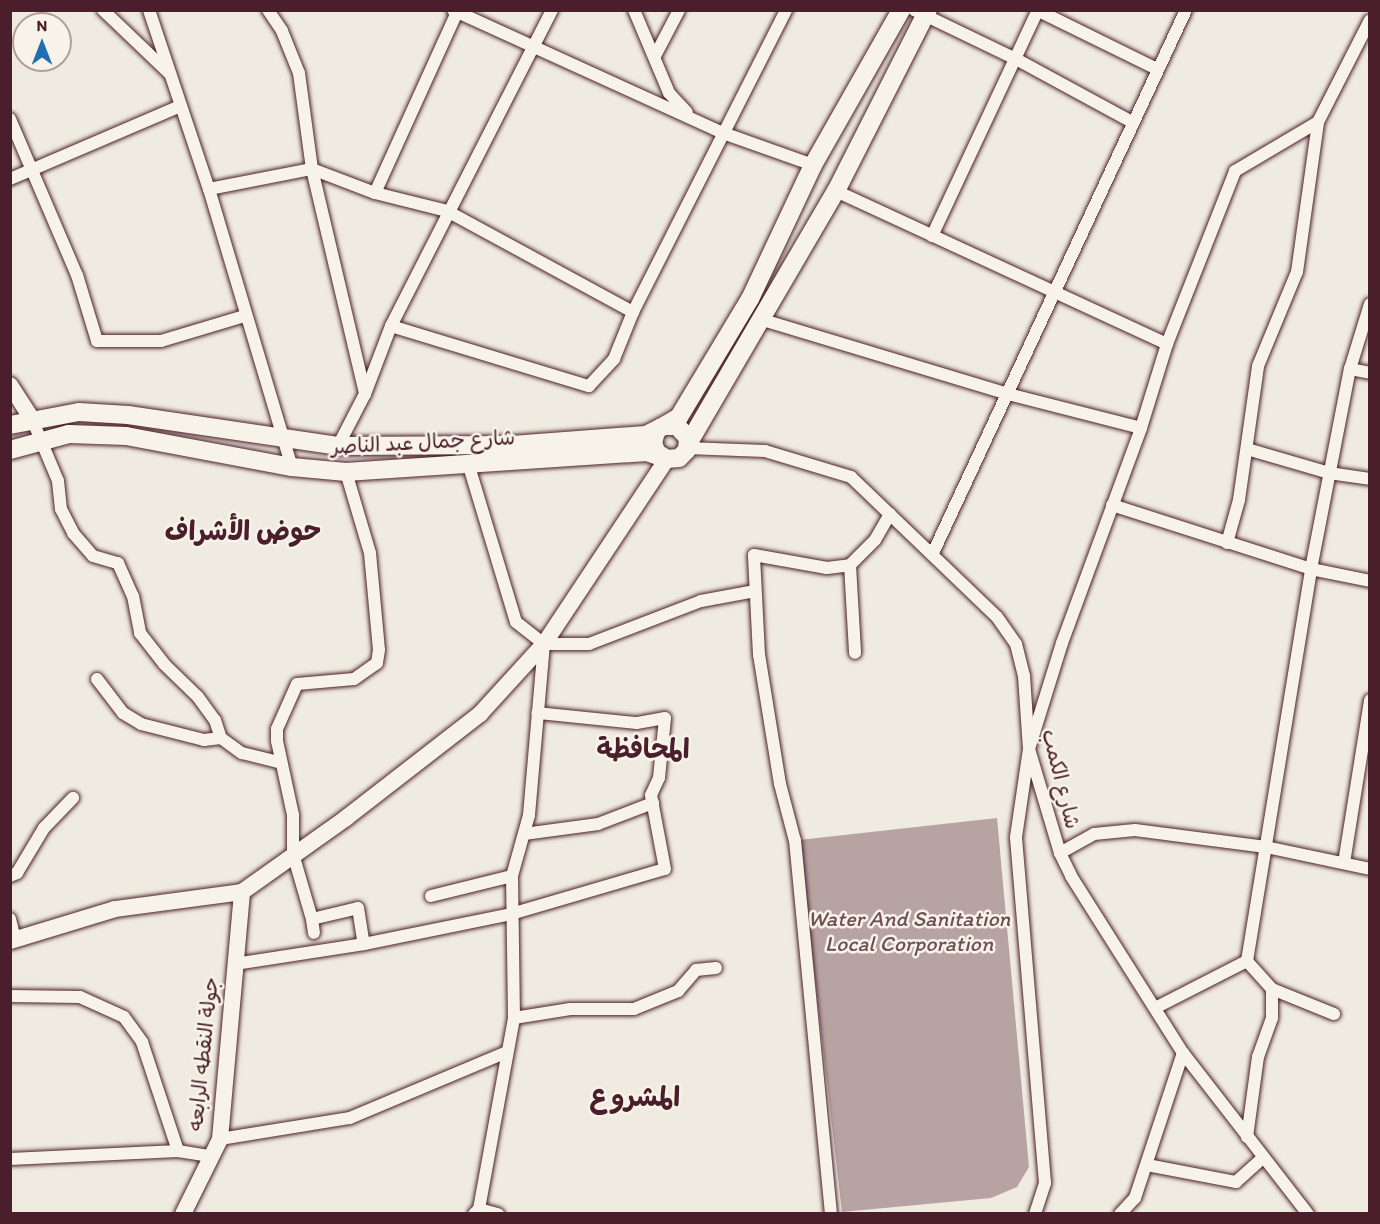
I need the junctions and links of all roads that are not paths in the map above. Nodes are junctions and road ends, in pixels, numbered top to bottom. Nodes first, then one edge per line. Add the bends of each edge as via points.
1 (103, 10) edge
2 (148, 10) edge
3 (268, 10) edge
4 (552, 10) edge
5 (634, 10) edge
6 (679, 10) edge
7 (786, 10) edge
8 (900, 10) edge
9 (1186, 10) edge
10 (455, 11) edge
11 (1038, 11) edge
12 (922, 13) edge
13 (1370, 20) edge
14 (535, 48) junction
15 (655, 56) junction
16 (1016, 58) junction
17 (1157, 69) junction
18 (171, 75) junction
19 (180, 106) junction
20 (692, 117) junction
21 (10, 119) edge
22 (1132, 122) junction
23 (1318, 122) junction
24 (723, 133) junction
25 (813, 165) junction
26 (312, 169) junction
27 (35, 170) junction
28 (10, 179) edge
29 (209, 189) junction
30 (836, 191) junction
31 (375, 194) junction
32 (447, 211) junction
33 (932, 237) junction
34 (1055, 295) junction
35 (1370, 304) edge
36 (633, 312) junction
37 (245, 316) junction
38 (762, 320) junction
39 (391, 326) junction
40 (1167, 344) junction
41 (1350, 369) junction
42 (1370, 373) edge
43 (10, 385) edge
44 (365, 394) junction
45 (1008, 394) junction
46 (32, 419) junction
47 (10, 424) edge
48 (663, 427) junction
49 (1141, 428) junction
50 (284, 439) junction
51 (44, 442) junction
52 (338, 446) junction
53 (688, 446) junction
54 (1247, 449) junction
55 (10, 450) edge
56 (664, 458) junction
57 (468, 463) junction
58 (292, 467) junction
59 (346, 472) junction
60 (1329, 473) junction
61 (1370, 479) edge
62 (1112, 506) junction
63 (890, 514) junction
64 (1227, 543) junction
65 (933, 553) junction
66 (850, 565) junction
67 (1311, 569) junction
68 (1370, 581) edge
69 (755, 591) junction
70 (544, 644) junction
71 (855, 653) dead end
72 (97, 679) dead end
73 (1370, 700) edge
74 (537, 713) junction
75 (221, 738) junction
76 (1029, 749) junction
77 (279, 762) junction
78 (73, 798) dead end
79 (653, 803) junction
80 (524, 834) junction
81 (1266, 847) junction
82 (1060, 853) junction
83 (293, 854) junction
84 (1344, 863) junction
85 (1370, 868) edge
86 (10, 876) edge
87 (512, 876) junction
88 (242, 892) junction
89 (431, 896) dead end
90 (511, 914) junction
91 (10, 919) edge
92 (312, 919) junction
93 (314, 933) dead end
94 (13, 940) edge
95 (364, 944) junction
96 (1247, 961) junction
97 (235, 964) junction
98 (716, 968) dead end
99 (1272, 989) junction
100 (10, 996) edge
101 (1155, 1008) junction
102 (1334, 1014) dead end
103 (514, 1018) junction
104 (507, 1052) junction
105 (1184, 1053) junction
106 (1247, 1137) junction
107 (220, 1139) junction
108 (178, 1151) junction
109 (209, 1156) junction
110 (1263, 1158) junction
111 (10, 1159) edge
112 (1147, 1165) junction
113 (476, 1211) edge
114 (1036, 1213) edge
115 (183, 1214) edge
116 (498, 1214) edge
117 (831, 1214) edge
118 (1120, 1214) edge
119 (1308, 1214) edge

1 - 18 street
2 - 18 street
3 - 26 street via 282,31 299,73
4 - 14 street
5 - 15 street
6 - 15 street
7 - 24 street
8 - 25 main road
9 - 17 street
10 - 14 street
10 - 31 street
11 - 16 street
11 - 17 street
12 - 16 street
12 - 30 main road
13 - 23 street
14 - 20 street
14 - 32 street
15 - 20 street via 669,93
16 - 22 street
16 - 33 street
17 - 22 street
18 - 19 street
19 - 27 street
19 - 29 street
20 - 24 street
21 - 27 street
22 - 34 street
23 - 40 street via 1235,171
23 - 54 street via 1297,272 1258,366
24 - 25 street
24 - 36 street
25 - 48 main road via 750,299 679,417
26 - 29 street
26 - 31 street
26 - 44 street
27 - 28 street
27 - 37 street via 77,275 97,341 160,341
29 - 37 street
30 - 33 street
30 - 38 main road
31 - 32 street
32 - 36 street
32 - 39 street
33 - 34 street
34 - 40 street
34 - 45 street
35 - 41 street
36 - 39 street via 614,359 589,386
37 - 50 street
38 - 45 street
38 - 53 main road
39 - 44 street
40 - 49 street
41 - 42 street
41 - 60 street
43 - 46 main road
44 - 52 street
45 - 49 street
45 - 65 street
46 - 47 main road, شارع جمال عبد الناصر
46 - 50 main road, شارع جمال عبد الناصر via 79,412 128,415
46 - 51 street
48 - 52 main road, شارع جمال عبد الناصر via 646,435 512,445
48 - 53 main road via 682,428
48 - 56 main road via 653,443
49 - 62 street
50 - 52 main road, شارع جمال عبد الناصر
50 - 58 street
51 - 55 main road, شارع جمال عبد الناصر
51 - 58 main road, شارع جمال عبد الناصر via 69,434 126,436
51 - 75 street via 58,481 61,509 73,533 93,556 118,563 133,596 140,633 198,697 215,720
53 - 56 main road via 679,458
53 - 63 street, شارع الكمب via 765,451 851,477
54 - 60 street
54 - 64 street
56 - 57 main road, شارع جمال عبد الناصر via 647,452
56 - 70 main road
57 - 59 main road, شارع جمال عبد الناصر
57 - 70 street via 516,622
58 - 59 main road, شارع جمال عبد الناصر
59 - 77 street via 370,553 380,650 377,663 354,679 297,684 277,729
60 - 61 street
60 - 67 street
62 - 64 street
62 - 76 street via 1062,643
63 - 65 street, شارع الكمب
63 - 66 street via 875,540
64 - 67 street
65 - 76 street, شارع الكمب via 997,617 1016,644 1024,676
66 - 69 street via 827,568 754,555
66 - 71 street
67 - 68 street
67 - 81 street
69 - 70 street via 701,601 589,644
69 - 117 street via 759,655 780,784 795,841
70 - 74 street
70 - 83 main road via 480,714 346,819
72 - 75 street via 123,713 141,724 204,740
73 - 84 street
74 - 79 street via 636,723 666,718
74 - 80 street
75 - 77 street via 242,753
76 - 82 street, شارع الكمب
76 - 114 street via 1016,837 1045,1183
77 - 83 street via 293,815
78 - 86 street via 44,828 17,873
79 - 80 street via 598,824
79 - 90 street via 665,869
80 - 87 street
81 - 82 street via 1135,830 1094,834
81 - 84 street
81 - 96 street
82 - 101 street, شارع الكمب
83 - 88 main road
83 - 92 street
84 - 85 street
87 - 89 street
87 - 90 street
88 - 94 main road via 115,909
88 - 97 main road, جولة النقطه الرابعه
90 - 95 street
90 - 103 street
91 - 94 street
92 - 93 street
92 - 95 street via 358,908
95 - 97 street
96 - 99 street
96 - 101 street
97 - 107 main road, جولة النقطه الرابعه
98 - 103 street via 696,970 678,991 634,1009 570,1009
99 - 102 street
99 - 106 street via 1272,1018 1258,1057
100 - 108 street via 80,997 123,1017 142,1042
101 - 105 street, شارع الكمب
103 - 104 street
104 - 107 street via 350,1118
104 - 113 street
105 - 106 street, شارع الكمب
105 - 112 street
106 - 110 street, شارع الكمب
107 - 109 main road, جولة النقطه الرابعه
108 - 109 street
108 - 111 street
109 - 115 main road, جولة النقطه الرابعه
110 - 112 street via 1236,1182
110 - 119 street, شارع الكمب
112 - 118 street via 1136,1198
113 - 116 street

